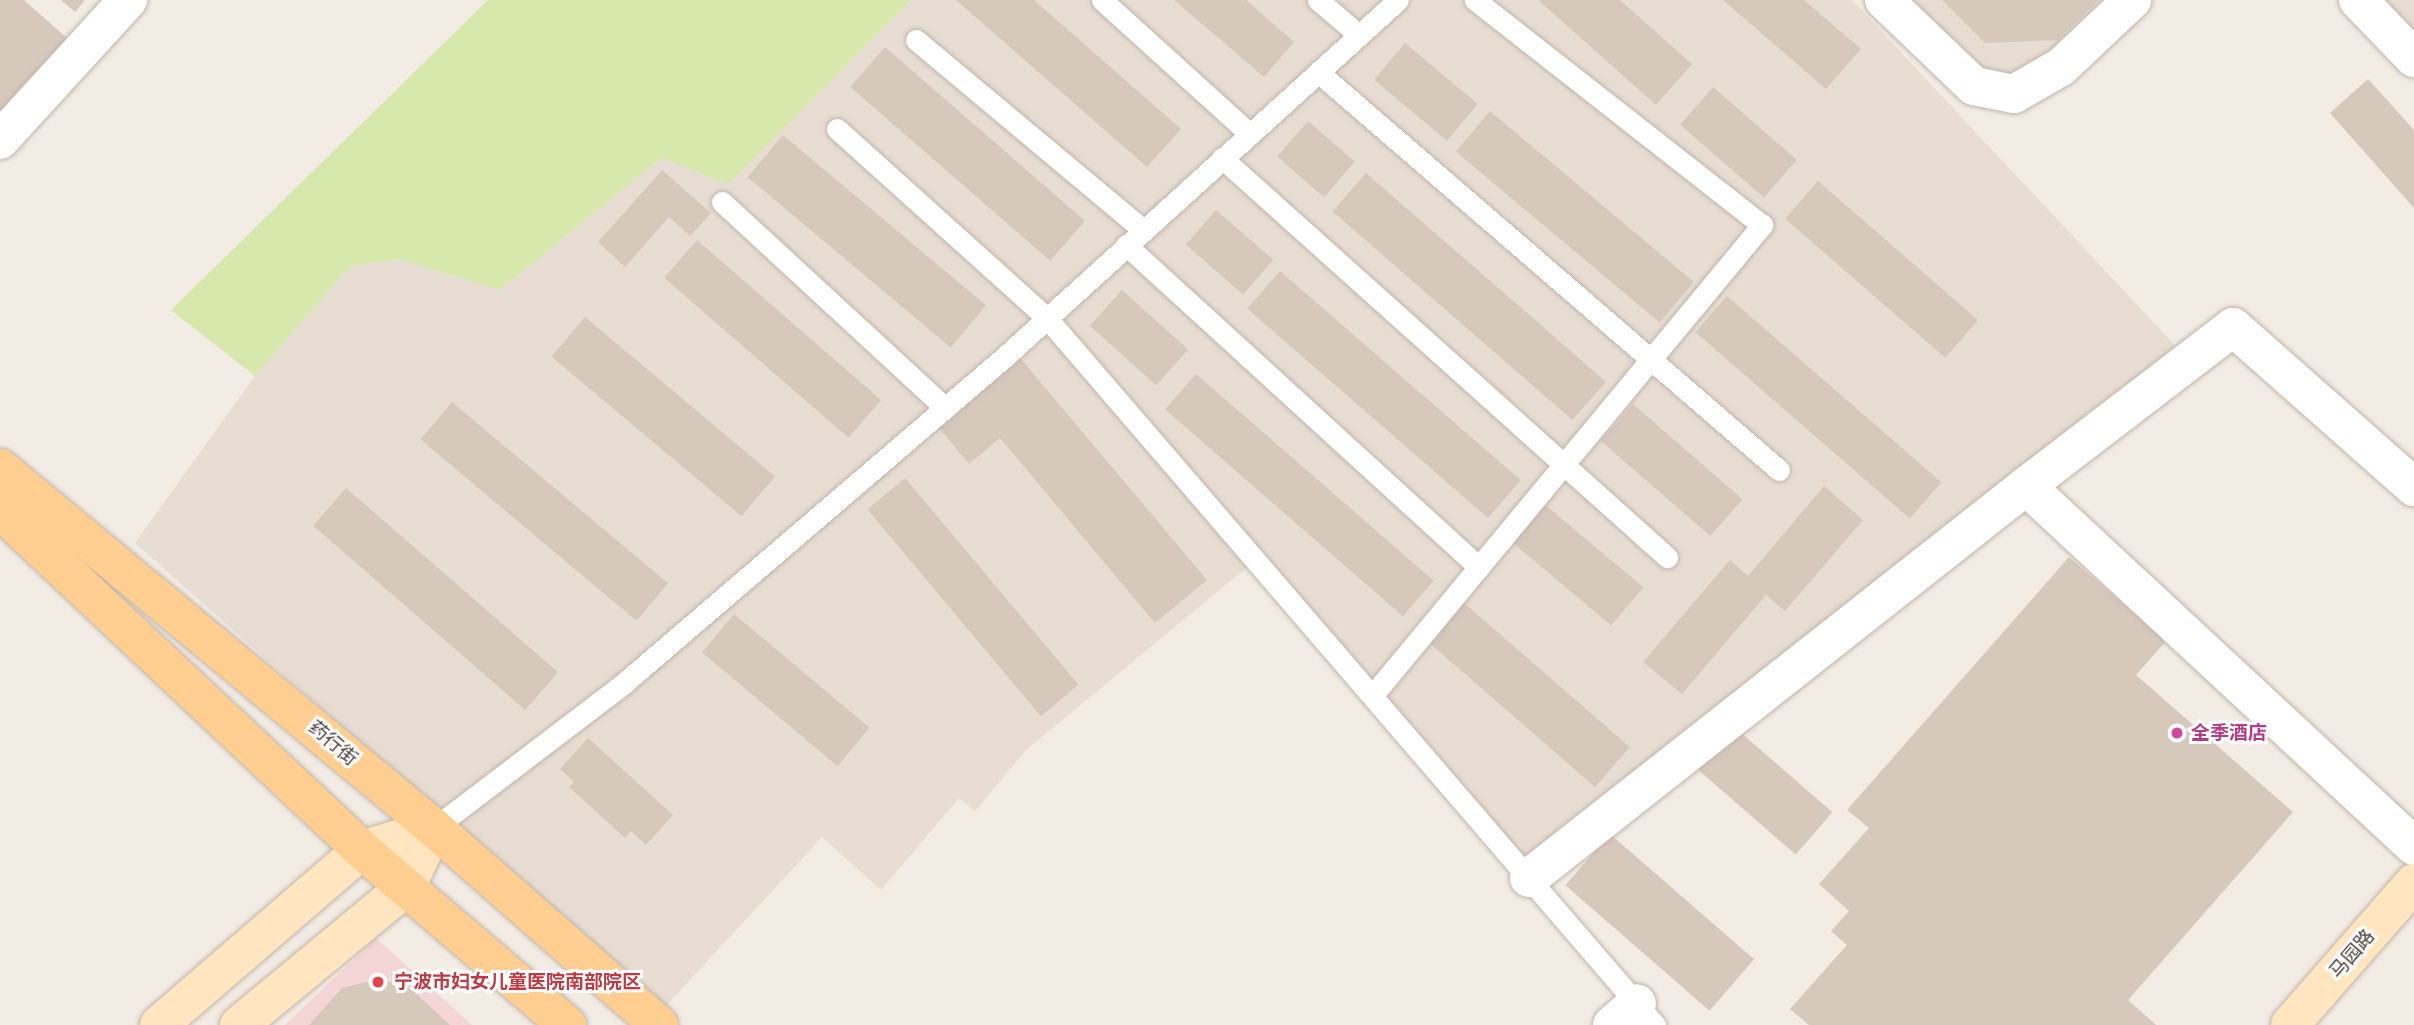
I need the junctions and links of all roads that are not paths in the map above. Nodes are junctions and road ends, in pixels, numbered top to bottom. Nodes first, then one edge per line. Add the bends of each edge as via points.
1 (128, 0) edge
2 (1101, 0) edge
3 (1318, 0) edge
4 (1398, 0) edge
5 (1475, 0) edge
6 (1884, 0) edge
7 (2132, 0) edge
8 (2358, 0) edge
9 (1359, 35) junction
10 (916, 40) dead end
11 (2414, 58) edge
12 (1318, 72) junction
13 (836, 129) dead end
14 (1250, 134) junction
15 (0, 140) edge
16 (1222, 158) junction
17 (722, 202) dead end
18 (1143, 230) junction
19 (1126, 245) junction
20 (1046, 317) junction
21 (1649, 361) junction
22 (945, 408) junction
23 (0, 440) edge
24 (1563, 464) junction
25 (0, 468) edge
26 (1779, 470) dead end
27 (2026, 486) junction
28 (2414, 487) edge
29 (0, 510) edge
30 (0, 545) edge
31 (1667, 557) dead end
32 (1479, 566) junction
33 (233, 659) junction
34 (174, 670) junction
35 (1372, 696) junction
36 (434, 828) junction
37 (2414, 846) edge
38 (362, 850) junction
39 (1529, 878) junction
40 (2414, 883) edge
41 (406, 887) junction
42 (1635, 1018) edge
43 (159, 1025) edge
44 (239, 1025) edge
45 (567, 1025) edge
46 (659, 1025) edge
47 (2290, 1025) edge

1 - 15 street
2 - 14 lane
3 - 9 lane
4 - 9 lane
5 - 21 lane via 1762,225
6 - 7 street via 1974,86 2014,94 2061,67
8 - 11 street
9 - 12 lane
10 - 18 lane
12 - 14 lane
12 - 21 lane
13 - 20 lane
14 - 16 lane
16 - 18 lane
16 - 24 lane
17 - 22 lane
18 - 19 lane
19 - 20 lane
19 - 32 lane
20 - 22 lane
20 - 35 lane
21 - 24 lane
21 - 26 lane
22 - 36 lane via 624,683
23 - 33 main road
24 - 31 lane
24 - 32 lane
25 - 33 main road, 药行街
27 - 28 street via 2234,327
27 - 37 street
27 - 39 street
29 - 34 main road
30 - 34 main road
32 - 35 lane
33 - 36 main road, 药行街
34 - 38 main road
35 - 39 lane
36 - 38 street
36 - 41 street
36 - 46 main road, 药行街
38 - 41 main road
38 - 43 street
39 - 42 lane
40 - 47 street, 马园路
41 - 44 street
41 - 45 main road

